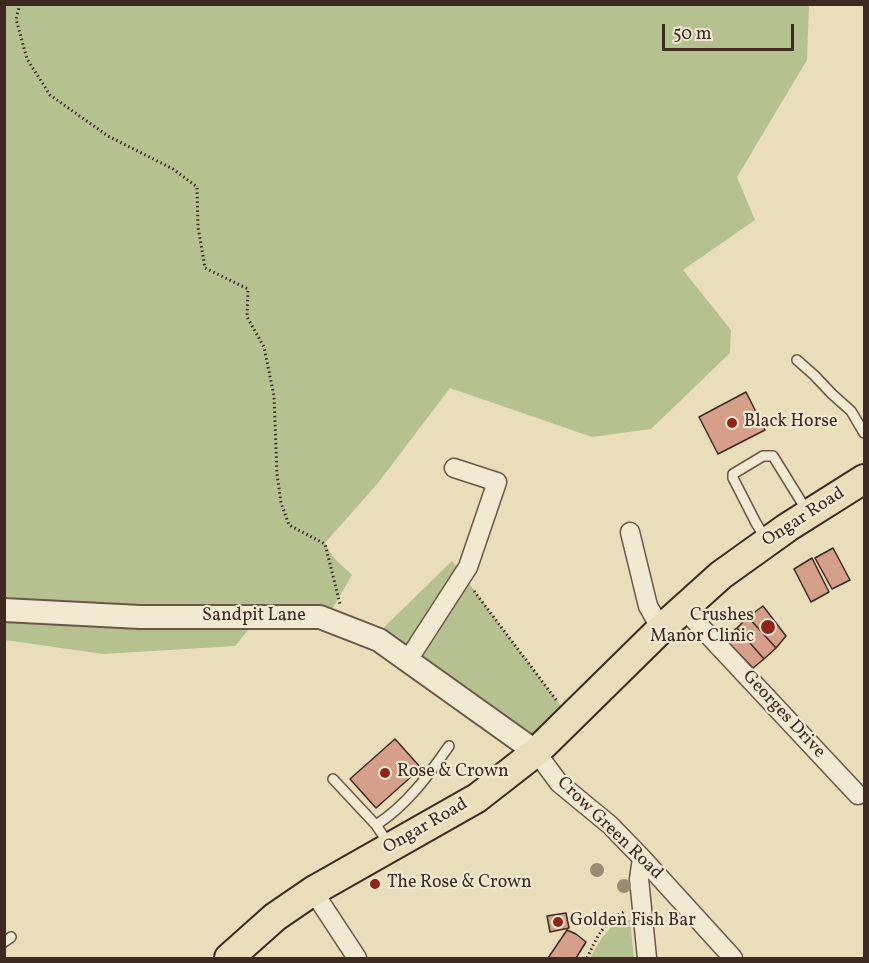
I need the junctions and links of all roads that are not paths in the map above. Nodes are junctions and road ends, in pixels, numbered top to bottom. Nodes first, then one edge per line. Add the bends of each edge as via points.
1 (797, 360) dead end
2 (864, 433) edge
3 (454, 468) dead end
4 (864, 479) edge
5 (809, 514) junction
6 (630, 532) dead end
7 (768, 541) junction
8 (683, 608) junction
9 (4, 610) edge
10 (661, 628) junction
11 (408, 660) junction
12 (449, 746) dead end
13 (536, 752) junction
14 (333, 779) dead end
15 (858, 795) dead end
16 (384, 836) junction
17 (642, 858) junction
18 (313, 891) junction
19 (229, 958) edge
20 (357, 958) edge
21 (647, 958) edge
22 (733, 958) edge

1 - 2 lane via 851,411
3 - 11 street via 497,482 468,567
4 - 5 main road, Ongar Road
5 - 7 main road, Ongar Road
5 - 7 lane via 773,456 763,456 733,474
6 - 10 street via 648,606
7 - 8 main road, Ongar Road
8 - 10 main road, Ongar Road
8 - 15 street, Georges Drive
9 - 11 street, Sandpit Lane via 140,617 320,617 379,640
10 - 13 main road, Ongar Road
11 - 13 street, Sandpit Lane
12 - 16 lane via 428,777 400,807
13 - 16 main road, Ongar Road via 477,798
13 - 17 street, Crow Green Road via 559,783 610,825
14 - 16 lane
16 - 18 main road, Ongar Road via 344,873
17 - 21 street via 639,879
17 - 22 street, Crow Green Road
18 - 19 main road, Ongar Road via 275,917
18 - 20 street

